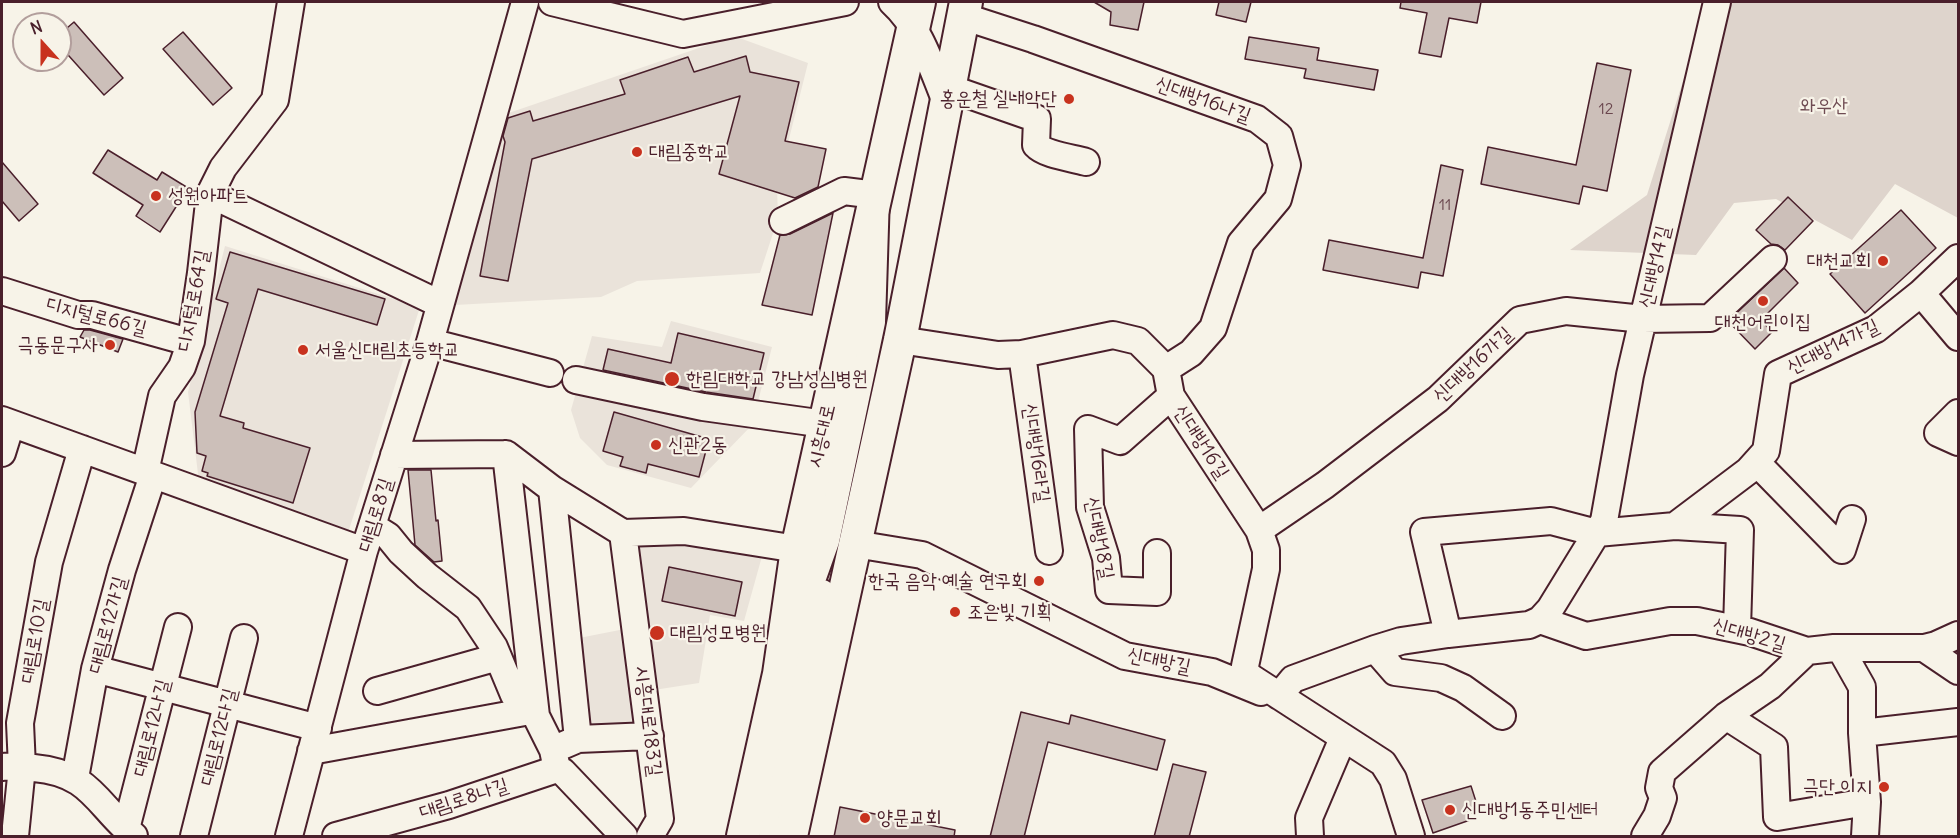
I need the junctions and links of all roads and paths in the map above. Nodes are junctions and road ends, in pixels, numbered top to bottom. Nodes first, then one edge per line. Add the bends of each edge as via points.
1 (291, 2) edge
2 (525, 2) edge
3 (552, 2) edge
4 (844, 2) edge
5 (892, 2) edge
6 (1717, 2) edge
7 (964, 9) edge
8 (916, 15) edge
9 (947, 95) junction
10 (1086, 162) dead end
11 (210, 194) junction
12 (876, 195) junction
13 (783, 221) dead end
14 (1959, 258) edge
15 (1773, 259) dead end
16 (2, 291) edge
17 (1921, 293) junction
18 (440, 304) junction
19 (1643, 319) junction
20 (1959, 337) edge
21 (900, 340) junction
22 (191, 341) junction
23 (430, 342) junction
24 (1022, 354) junction
25 (1166, 369) junction
26 (1171, 396) junction
27 (1959, 413) edge
28 (6, 422) edge
29 (825, 424) junction
30 (881, 428) junction
31 (1959, 442) edge
32 (82, 449) junction
33 (2, 453) edge
34 (506, 454) junction
35 (394, 455) junction
36 (1756, 462) junction
37 (149, 473) junction
38 (552, 489) junction
39 (1852, 519) dead end
40 (372, 526) junction
41 (1675, 526) junction
42 (1258, 530) junction
43 (1597, 532) junction
44 (623, 533) junction
45 (855, 544) junction
46 (797, 549) junction
47 (364, 551) junction
48 (1049, 551) dead end
49 (1157, 553) dead end
50 (1540, 620) junction
51 (178, 627) dead end
52 (1737, 629) junction
53 (1448, 634) junction
54 (1959, 634) edge
55 (244, 638) dead end
56 (1840, 648) junction
57 (1924, 648) junction
58 (1375, 649) junction
59 (1807, 651) junction
60 (498, 657) junction
61 (95, 669) junction
62 (1959, 671) edge
63 (779, 674) junction
64 (162, 686) junction
65 (377, 691) dead end
66 (1279, 696) junction
67 (227, 704) junction
68 (533, 713) junction
69 (1502, 716) dead end
70 (1726, 716) junction
71 (1959, 722) edge
72 (1862, 733) junction
73 (651, 736) junction
74 (1342, 738) junction
75 (579, 739) junction
76 (315, 740) junction
77 (555, 760) junction
78 (12, 767) edge
79 (75, 778) junction
80 (1867, 802) junction
81 (130, 833) edge
82 (15, 837) edge
83 (194, 837) edge
84 (289, 837) edge
85 (336, 837) edge
86 (624, 837) edge
87 (650, 837) edge
88 (743, 837) edge
89 (772, 837) edge
90 (791, 837) edge
91 (1311, 837) edge
92 (1411, 837) edge
93 (1645, 837) edge
94 (1865, 837) edge

1 - 11 street via 275,100 223,168
2 - 18 street, 대림로8길
3 - 4 street via 683,34
5 - 8 street
6 - 19 street, 신대방14길
7 - 9 main road
7 - 25 street, 신대방16나길 via 1033,39 1257,119 1279,136 1287,165 1278,199 1241,243 1213,328 1191,353
8 - 9 street via 927,56
8 - 12 main road, 시흥대로
9 - 10 street via 1038,119 1038,147
9 - 21 main road
11 - 18 street
11 - 22 street, 디지털로64길
12 - 13 street via 844,190
12 - 29 main road, 시흥대로
12 - 63 street via 872,322 826,541
14 - 17 street, 신대방14가길
15 - 19 street, 신대방16가길 via 1710,318
16 - 22 street, 디지털로66길 via 78,315 92,315
17 - 20 street
17 - 36 street, 신대방14가길 via 1876,329 1778,374 1766,451
18 - 23 street, 대림로8길
19 - 42 street, 신대방16가길 via 1566,310 1520,320 1438,399 1325,485
19 - 43 street, 신대방14길 via 1604,521
21 - 24 street via 998,355
21 - 30 main road
22 - 37 street, 디지털로64길 via 182,367 162,396
23 - 29 street via 550,373 551,384 558,389 571,387 576,380 703,407
23 - 35 street, 대림로8길
24 - 25 street via 1113,335 1138,341
24 - 48 street, 신대방16라길
25 - 26 street, 신대방16길
26 - 42 street, 신대방16길
26 - 49 street, 신대방18길 via 1120,441 1088,429 1090,507 1106,558 1109,590 1157,592
27 - 31 street via 1938,433
28 - 32 street
28 - 33 street
29 - 46 main road, 시흥대로
30 - 45 main road
30 - 89 street via 822,592 774,811
32 - 37 street
32 - 78 street, 대림로10길 via 49,562
34 - 35 street
34 - 38 street
34 - 68 street
35 - 40 street, 대림로8길
36 - 39 street via 1842,550
36 - 41 street, 신대방14가길
37 - 47 street
37 - 61 street, 대림로12가길
38 - 44 street
38 - 75 street
40 - 47 street, 대림로8길
40 - 60 street via 468,608
41 - 43 street
41 - 52 street via 1740,530
42 - 66 street, 신대방16길 via 1266,550 1266,569 1245,666 1247,675
43 - 50 street, 신대방14길
43 - 53 street via 1551,520 1424,532
44 - 46 street via 684,531
44 - 73 street, 시흥대로183길
45 - 66 street, 신대방길 via 922,555 1125,656 1212,672
45 - 90 main road
46 - 63 main road, 시흥대로
47 - 76 street, 대림로8길
50 - 52 street, 신대방2길 via 1586,636 1670,621 1697,621
50 - 53 street via 1529,626
51 - 64 street, 대림로12나길
52 - 59 street, 신대방2길
53 - 58 street
54 - 57 street, 신대방2길
55 - 67 street, 대림로12다길
56 - 57 street, 신대방2길
56 - 59 street, 신대방2길
56 - 72 street via 1862,687
57 - 62 street
58 - 66 street via 1293,679
58 - 69 street via 1395,672 1441,678 1463,688
59 - 70 street via 1770,686
60 - 65 street
60 - 68 street via 514,695
61 - 64 street
61 - 79 street, 대림로12가길
63 - 88 main road, 시흥대로
64 - 67 street
64 - 81 street, 대림로12나길
66 - 74 street, 신대방길
67 - 76 street
67 - 83 street, 대림로12다길
68 - 76 street
68 - 77 street
70 - 80 street via 1774,747 1777,817
70 - 93 street via 1662,772 1659,788 1664,798
71 - 72 street
72 - 80 street
73 - 75 street
73 - 87 street, 시흥대로183길 via 660,819
74 - 91 street via 1309,818
74 - 92 street, 신대방길 via 1383,763 1393,779
75 - 77 street, 대림로8나길
76 - 84 street, 대림로8길
77 - 85 street, 대림로8나길 via 449,806
77 - 86 street
78 - 79 street via 51,770
78 - 82 street, 대림로10길
79 - 81 street
80 - 94 street

